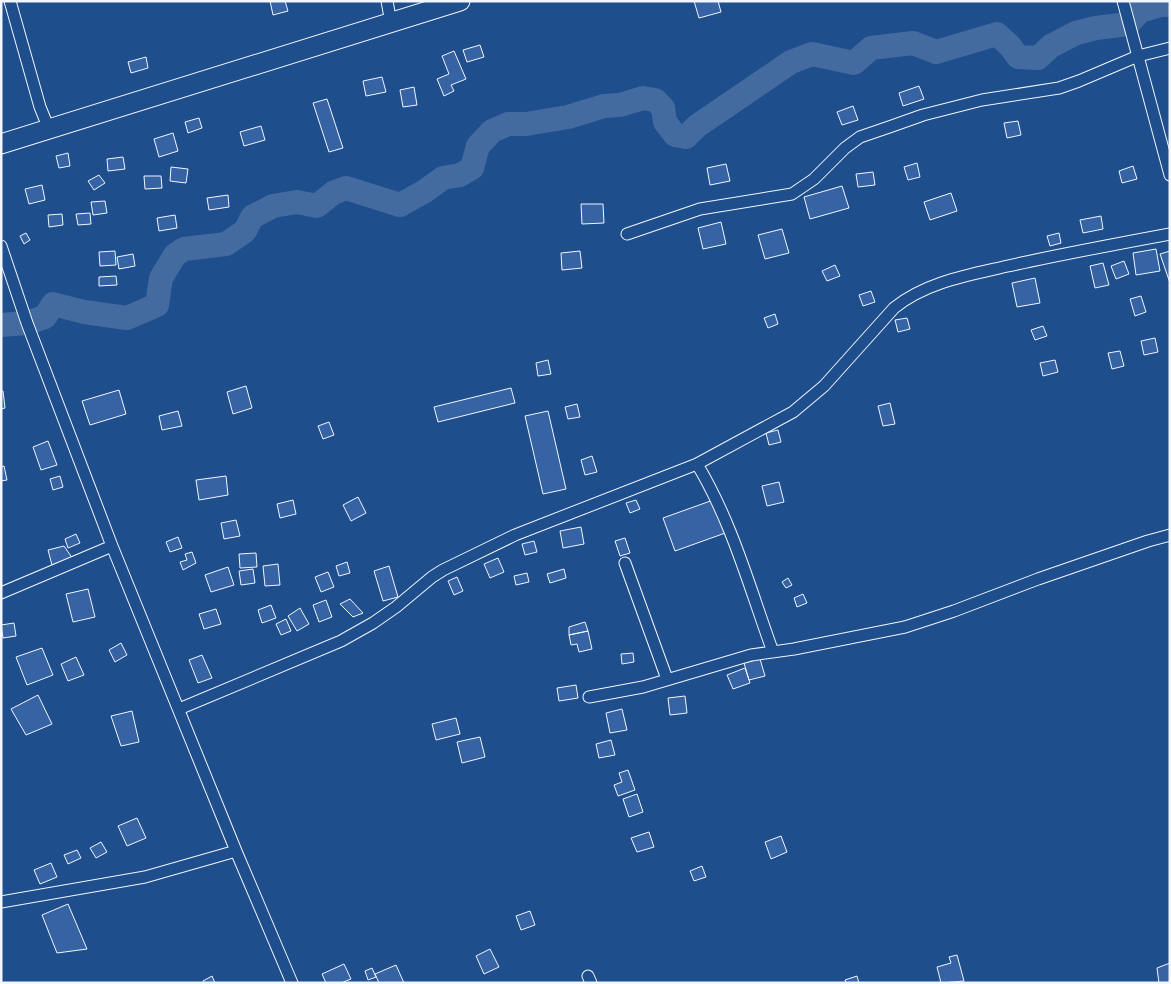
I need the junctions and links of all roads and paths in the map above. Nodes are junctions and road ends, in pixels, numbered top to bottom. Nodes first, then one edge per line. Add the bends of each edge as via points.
1 (10, 1) edge
2 (387, 1) edge
3 (460, 1) edge
4 (1122, 1) edge
5 (391, 23) junction
6 (1170, 48) edge
7 (1138, 56) junction
8 (48, 129) junction
9 (1, 144) edge
10 (1170, 175) edge
11 (627, 234) dead end
12 (1170, 234) edge
13 (1, 246) edge
14 (697, 464) junction
15 (1170, 535) edge
16 (112, 546) junction
17 (626, 563) dead end
18 (1, 593) edge
19 (774, 652) junction
20 (667, 679) junction
21 (588, 697) dead end
22 (179, 709) junction
23 (236, 851) junction
24 (1, 902) edge
25 (292, 983) edge

1 - 8 street
2 - 5 street
3 - 5 main road
4 - 7 street
5 - 8 main road
6 - 7 street
7 - 10 street
7 - 11 street via 1059,88 982,100 923,115 860,137 814,179 792,194 700,209
8 - 9 main road
12 - 14 street via 971,275 930,287 907,298 894,308 824,386 793,412
13 - 16 street
14 - 19 street via 730,530
14 - 22 street via 515,535 443,570 396,607 341,641
15 - 19 street via 905,627
16 - 18 street
16 - 22 street
17 - 20 street
19 - 20 street via 751,655
20 - 21 street
22 - 23 street
23 - 24 street via 145,877
23 - 25 street

